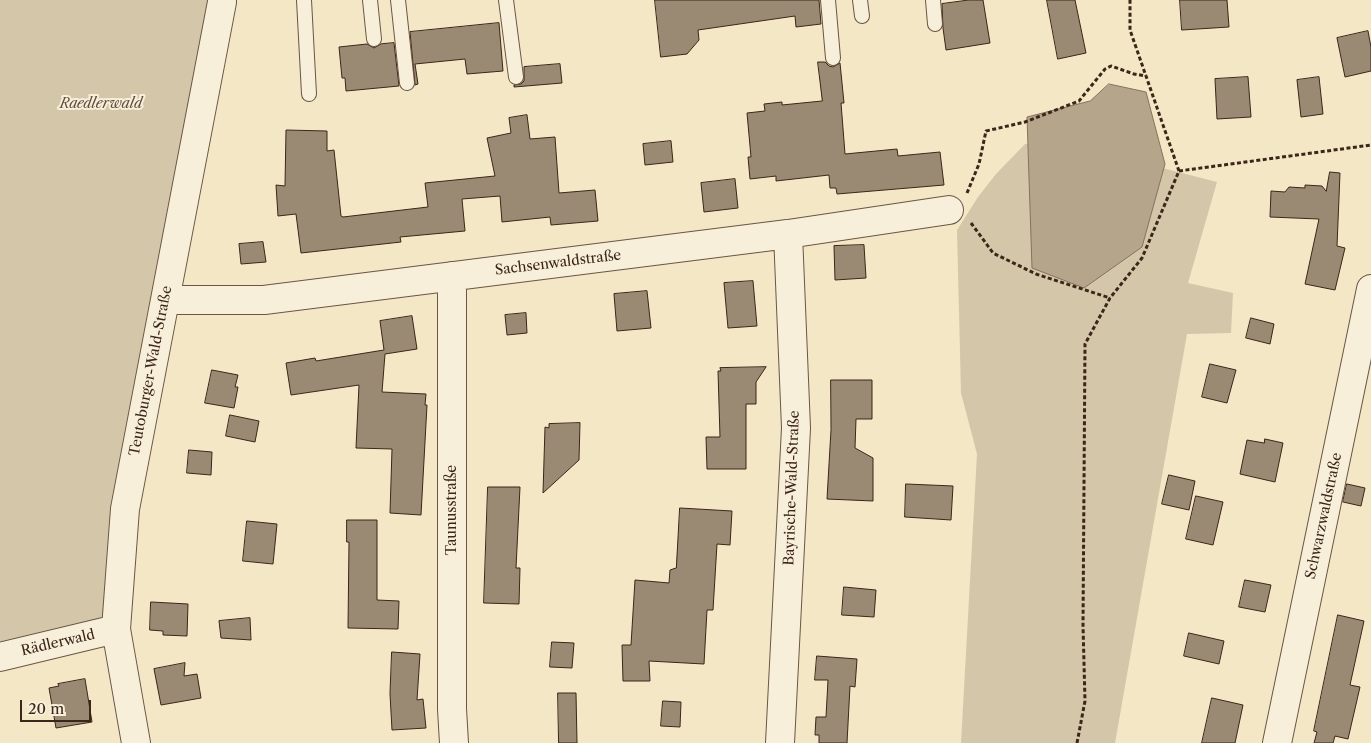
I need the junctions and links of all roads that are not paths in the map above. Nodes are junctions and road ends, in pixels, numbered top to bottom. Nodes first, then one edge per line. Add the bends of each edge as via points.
1 (223, 0) edge
2 (304, 0) edge
3 (370, 0) edge
4 (398, 0) edge
5 (506, 0) edge
6 (828, 0) edge
7 (860, 0) edge
8 (933, 0) edge
9 (862, 16) dead end
10 (935, 24) dead end
11 (374, 39) dead end
12 (833, 58) dead end
13 (516, 77) dead end
14 (406, 84) dead end
15 (309, 94) dead end
16 (955, 209) road end
17 (788, 234) junction
18 (452, 276) junction
19 (1371, 289) edge
20 (165, 300) junction
21 (116, 629) junction
22 (0, 657) edge
23 (136, 743) edge
24 (454, 743) edge
25 (780, 743) edge
26 (1277, 743) edge

1 - 20 street, Teutoburger-Wald-Straße
2 - 15 lane
3 - 11 lane
4 - 14 lane
5 - 13 lane
6 - 12 lane
7 - 9 lane
8 - 10 lane
16 - 17 street, Sachsenwaldstraße
17 - 18 street, Sachsenwaldstraße
17 - 25 street, Bayrische-Wald-Straße via 796,428
18 - 20 street, Sachsenwaldstraße via 264,300
18 - 24 street, Taunusstraße
19 - 26 street, Schwarzwaldstraße
20 - 21 street, Teutoburger-Wald-Straße via 125,509
21 - 22 street, Rädlerwald
21 - 23 street, Teutoburger-Wald-Straße

